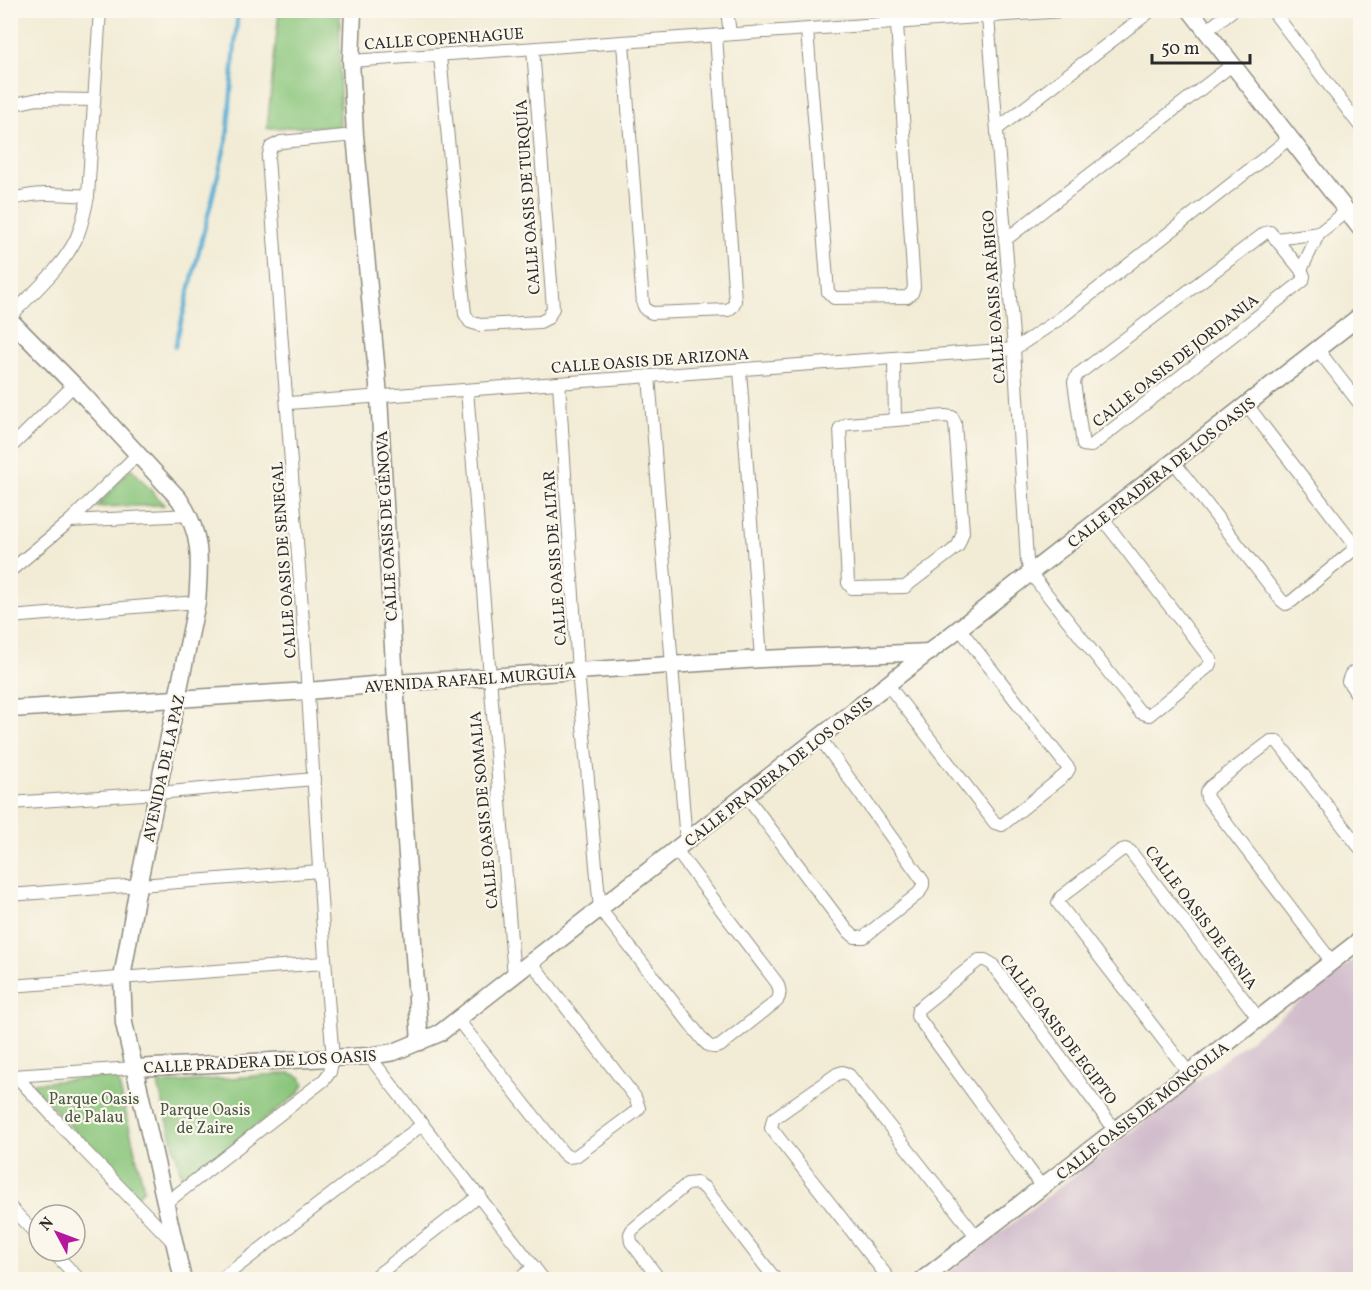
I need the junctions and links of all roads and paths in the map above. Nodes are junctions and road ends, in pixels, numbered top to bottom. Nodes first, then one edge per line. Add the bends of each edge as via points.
1 (100, 10) edge
2 (353, 10) edge
3 (728, 10) edge
4 (1078, 10) edge
5 (1152, 10) edge
6 (1190, 10) edge
7 (1233, 10) edge
8 (1272, 10) edge
9 (915, 16) edge
10 (988, 17) junction
11 (897, 24) junction
12 (807, 30) junction
13 (1206, 31) junction
14 (730, 34) junction
15 (716, 36) junction
16 (623, 43) junction
17 (533, 49) junction
18 (440, 56) junction
19 (351, 61) junction
20 (1232, 65) junction
21 (94, 100) junction
22 (10, 105) edge
23 (1360, 126) edge
24 (997, 129) junction
25 (356, 135) junction
26 (1290, 138) junction
27 (88, 196) junction
28 (10, 200) edge
29 (1347, 211) junction
30 (1360, 228) edge
31 (1319, 233) junction
32 (1277, 239) junction
33 (1005, 240) junction
34 (1300, 270) junction
35 (1360, 316) edge
36 (10, 319) edge
37 (1014, 349) junction
38 (1318, 350) junction
39 (894, 358) junction
40 (740, 370) junction
41 (650, 376) junction
42 (559, 383) junction
43 (74, 385) junction
44 (467, 390) junction
45 (379, 396) junction
46 (289, 403) junction
47 (1360, 404) edge
48 (1247, 405) junction
49 (895, 420) junction
50 (10, 448) edge
51 (138, 454) junction
52 (1174, 462) junction
53 (190, 515) junction
54 (1102, 518) junction
55 (70, 521) junction
56 (10, 570) edge
57 (1030, 573) junction
58 (197, 602) junction
59 (10, 617) edge
60 (960, 629) junction
61 (930, 652) junction
62 (760, 659) junction
63 (672, 664) junction
64 (1360, 667) edge
65 (578, 671) junction
66 (488, 677) junction
67 (395, 683) junction
68 (888, 685) junction
69 (308, 691) junction
70 (178, 697) junction
71 (1360, 699) edge
72 (10, 709) edge
73 (820, 738) junction
74 (314, 779) junction
75 (158, 793) junction
76 (746, 796) junction
77 (10, 803) edge
78 (681, 846) junction
79 (1360, 848) edge
80 (320, 871) junction
81 (138, 886) junction
82 (10, 895) edge
83 (600, 909) junction
84 (1360, 940) edge
85 (1332, 962) junction
86 (324, 963) junction
87 (532, 963) junction
88 (514, 977) junction
89 (122, 978) junction
90 (10, 986) edge
91 (1259, 1019) junction
92 (458, 1020) junction
93 (420, 1042) junction
94 (369, 1056) junction
95 (333, 1057) junction
96 (134, 1068) junction
97 (1189, 1073) junction
98 (14, 1076) edge
99 (423, 1124) junction
100 (1115, 1130) junction
101 (1042, 1187) junction
102 (480, 1196) junction
103 (166, 1203) junction
104 (10, 1207) edge
105 (27, 1225) edge
106 (977, 1237) junction
107 (176, 1246) junction
108 (64, 1263) edge
109 (534, 1267) junction
110 (80, 1280) edge
111 (183, 1280) edge
112 (220, 1280) edge
113 (370, 1280) edge
114 (518, 1280) edge
115 (544, 1280) edge
116 (660, 1280) edge
117 (776, 1280) edge
118 (890, 1280) edge
119 (922, 1280) edge

1 - 21 street
2 - 19 street, CALLE OASIS DE GÉNOVA
3 - 14 street
4 - 10 street, CALLE COPENHAGUE
5 - 24 street
6 - 13 street
7 - 13 street
8 - 23 street
9 - 10 street, CALLE COPENHAGUE
9 - 11 street, CALLE COPENHAGUE
10 - 24 street, CALLE OASIS ARÁBIGO
11 - 12 street, CALLE COPENHAGUE
11 - 12 street via 914,287 907,297 834,298 828,292
12 - 14 street, CALLE COPENHAGUE
13 - 20 street
14 - 15 street, CALLE COPENHAGUE
15 - 16 street, CALLE COPENHAGUE
15 - 16 street via 735,301 728,310 652,313 644,308
16 - 17 street, CALLE COPENHAGUE
17 - 18 street, CALLE COPENHAGUE
17 - 18 street, CALLE OASIS DE TURQUÍA via 552,308 548,318 540,322 480,325 470,322 465,314
18 - 19 street, CALLE COPENHAGUE
19 - 25 street, CALLE OASIS DE GÉNOVA
20 - 26 street
20 - 33 street
21 - 22 street via 38,99
21 - 27 street
24 - 33 street, CALLE OASIS ARÁBIGO
25 - 45 street, CALLE OASIS DE GÉNOVA
25 - 46 street, CALLE OASIS DE SENEGAL via 281,142 271,147 268,158
26 - 29 street
26 - 37 street via 1058,320
27 - 28 street via 46,194
27 - 36 street via 75,242
29 - 30 street
29 - 31 street, CALLE OASIS DE JORDANIA
31 - 32 street, CALLE OASIS DE JORDANIA
31 - 34 street, CALLE OASIS DE JORDANIA
32 - 34 street
32 - 34 street, CALLE OASIS DE JORDANIA via 1270,232 1265,233 1077,375 1074,382 1083,446 1091,446 1303,281
33 - 37 street, CALLE OASIS ARÁBIGO
35 - 38 street, CALLE PRADERA DE LOS OASIS
36 - 43 street, AVENIDA DE LA PAZ
37 - 39 street, CALLE OASIS DE ARIZONA
37 - 57 street, CALLE OASIS ARÁBIGO via 1025,547
38 - 47 street
38 - 48 street, CALLE PRADERA DE LOS OASIS
39 - 40 street, CALLE OASIS DE ARIZONA
39 - 49 street
40 - 41 street, CALLE OASIS DE ARIZONA
40 - 62 street
41 - 42 street, CALLE OASIS DE ARIZONA
41 - 63 street
42 - 44 street, CALLE OASIS DE ARIZONA
42 - 65 street, CALLE OASIS DE ALTAR
43 - 50 street
43 - 51 street, AVENIDA DE LA PAZ
44 - 45 street, CALLE OASIS DE ARIZONA
44 - 66 street, CALLE OASIS DE SOMALIA
45 - 46 street, CALLE OASIS DE ARIZONA
45 - 67 street, CALLE OASIS DE GÉNOVA
46 - 69 street, CALLE OASIS DE SENEGAL
48 - 52 street, CALLE PRADERA DE LOS OASIS
48 - 52 street via 1355,545 1292,601 1283,602
49 - 49 street via 840,428 848,583 852,588 905,586 958,546 963,532 954,419 945,416
51 - 53 street, AVENIDA DE LA PAZ
51 - 55 street
52 - 54 street, CALLE PRADERA DE LOS OASIS
53 - 55 street
53 - 58 street, AVENIDA DE LA PAZ via 200,563
54 - 57 street, CALLE PRADERA DE LOS OASIS
54 - 57 street via 1211,660 1209,666 1151,714 1140,712
55 - 56 street
57 - 60 street, CALLE PRADERA DE LOS OASIS
58 - 59 street
58 - 70 street, AVENIDA DE LA PAZ
60 - 61 street, CALLE PRADERA DE LOS OASIS
60 - 68 street via 1069,769 1002,825 995,823
61 - 62 street, AVENIDA RAFAEL MURGUÍA
61 - 68 street, CALLE PRADERA DE LOS OASIS
62 - 63 street, AVENIDA RAFAEL MURGUÍA
63 - 65 street, AVENIDA RAFAEL MURGUÍA
63 - 78 street
64 - 71 street via 1349,678 1349,685
65 - 66 street, AVENIDA RAFAEL MURGUÍA
65 - 83 street, CALLE OASIS DE ALTAR
66 - 67 street, AVENIDA RAFAEL MURGUÍA
66 - 88 street, CALLE OASIS DE SOMALIA
67 - 69 street, AVENIDA RAFAEL MURGUÍA
67 - 93 street, CALLE OASIS DE GÉNOVA
68 - 73 street, CALLE PRADERA DE LOS OASIS
69 - 70 street, AVENIDA RAFAEL MURGUÍA
69 - 74 street, CALLE OASIS DE SENEGAL
70 - 72 street, AVENIDA RAFAEL MURGUÍA
70 - 75 street, AVENIDA DE LA PAZ
73 - 76 street, CALLE PRADERA DE LOS OASIS
73 - 76 street via 923,885 919,893 864,937 855,937 847,930
74 - 75 street
74 - 80 street, CALLE OASIS DE SENEGAL
75 - 77 street
75 - 81 street, AVENIDA DE LA PAZ
76 - 78 street, CALLE PRADERA DE LOS OASIS
78 - 83 street, CALLE PRADERA DE LOS OASIS
78 - 83 street via 780,990 777,1001 746,1026 720,1046 706,1044
79 - 85 street via 1277,741 1271,741 1206,792
80 - 81 street
80 - 86 street, CALLE OASIS DE SENEGAL
81 - 82 street
81 - 89 street, AVENIDA DE LA PAZ
83 - 87 street, CALLE PRADERA DE LOS OASIS
84 - 85 street, CALLE OASIS DE MONGOLIA
85 - 91 street, CALLE OASIS DE MONGOLIA
86 - 89 street
86 - 95 street, CALLE OASIS DE SENEGAL
87 - 88 street, CALLE PRADERA DE LOS OASIS
87 - 92 street via 635,1097 639,1108 635,1112 576,1156 568,1157
88 - 92 street, CALLE PRADERA DE LOS OASIS
89 - 90 street
89 - 96 street, AVENIDA DE LA PAZ via 124,1023
91 - 97 street, CALLE OASIS DE MONGOLIA
91 - 97 street, CALLE OASIS DE KENIA via 1130,851 1122,850 1060,897 1058,903
92 - 93 street, CALLE PRADERA DE LOS OASIS
93 - 94 street, CALLE PRADERA DE LOS OASIS
94 - 95 street, CALLE PRADERA DE LOS OASIS
94 - 99 street
95 - 96 street, CALLE PRADERA DE LOS OASIS
95 - 103 street via 324,1080
96 - 98 street, CALLE PRADERA DE LOS OASIS
96 - 103 street, AVENIDA DE LA PAZ
97 - 100 street, CALLE OASIS DE MONGOLIA
98 - 107 street
99 - 102 street
99 - 112 street
100 - 101 street, CALLE OASIS DE MONGOLIA
100 - 101 street, CALLE OASIS DE EGIPTO via 992,964 979,960 918,1009 917,1016
101 - 106 street, CALLE OASIS DE MONGOLIA
102 - 109 street
102 - 113 street
103 - 107 street, AVENIDA DE LA PAZ
104 - 105 street
106 - 118 street via 849,1075 837,1074 773,1119 771,1128
106 - 119 street, CALLE OASIS DE MONGOLIA
107 - 111 street, AVENIDA DE LA PAZ
108 - 110 street
109 - 114 street
109 - 115 street
116 - 117 street via 631,1242 630,1234 687,1184 697,1183 705,1188

